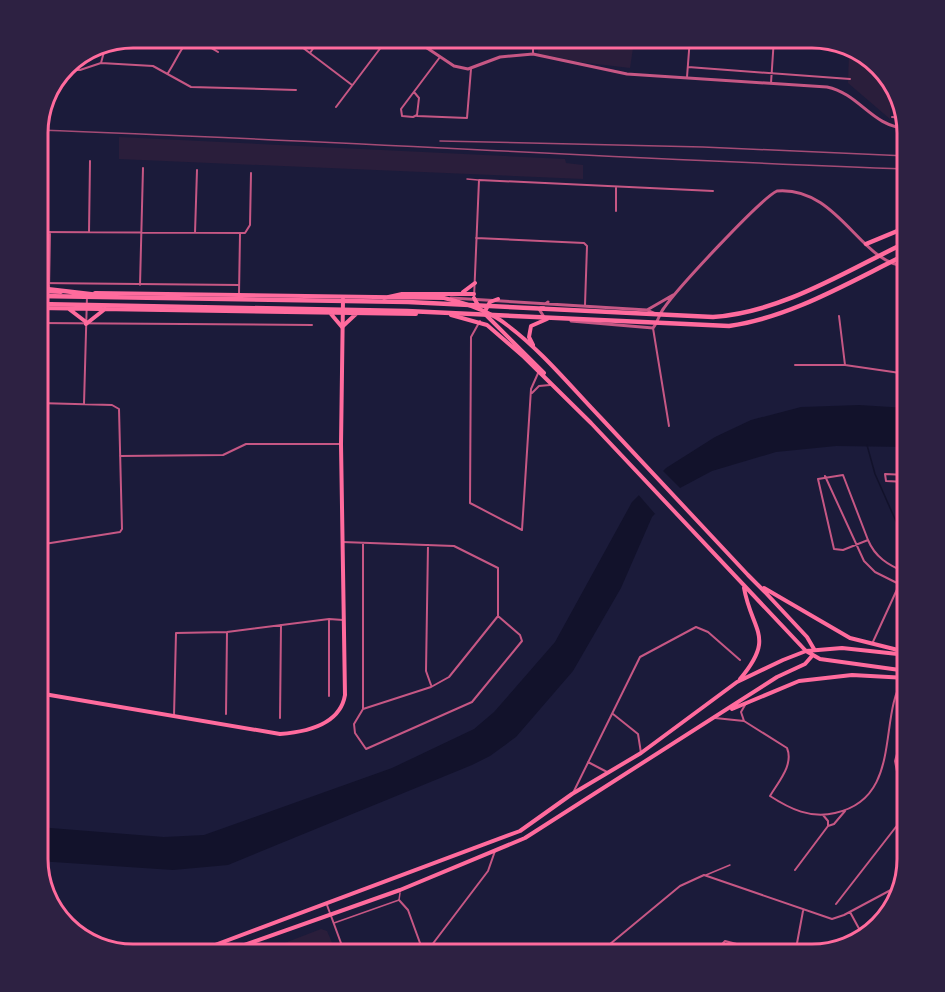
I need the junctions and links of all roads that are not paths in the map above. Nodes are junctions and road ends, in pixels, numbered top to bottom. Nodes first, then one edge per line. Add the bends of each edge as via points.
1 (184, 48) edge
2 (212, 48) edge
3 (303, 48) edge
4 (313, 48) edge
5 (381, 48) edge
6 (427, 48) edge
7 (533, 48) edge
8 (689, 48) edge
9 (773, 48) edge
10 (218, 52) dead end
11 (104, 53) edge
12 (310, 53) junction
13 (533, 54) junction
14 (440, 57) junction
15 (101, 63) junction
16 (688, 68) junction
17 (471, 69) junction
18 (77, 70) edge
19 (168, 73) junction
20 (771, 73) junction
21 (687, 77) junction
22 (850, 79) dead end
23 (771, 83) junction
24 (353, 85) junction
25 (296, 90) dead end
26 (414, 92) junction
27 (336, 107) dead end
28 (416, 116) junction
29 (896, 127) edge
30 (90, 161) dead end
31 (143, 168) dead end
32 (196, 171) dead end
33 (251, 173) dead end
34 (467, 179) dead end
35 (479, 180) junction
36 (616, 186) junction
37 (713, 191) dead end
38 (616, 212) dead end
39 (897, 231) edge
40 (50, 232) joint
41 (89, 232) junction
42 (141, 233) junction
43 (195, 233) junction
44 (240, 234) junction
45 (476, 238) junction
46 (866, 244) junction
47 (897, 247) edge
48 (897, 259) edge
49 (897, 265) edge
50 (475, 283) junction
51 (49, 284) junction
52 (140, 285) junction
53 (239, 285) junction
54 (49, 292) joint
55 (48, 293) edge
56 (87, 293) junction
57 (677, 293) junction
58 (456, 294) junction
59 (239, 296) junction
60 (474, 296) junction
61 (344, 298) junction
62 (384, 298) junction
63 (444, 298) junction
64 (498, 299) junction
65 (548, 302) junction
66 (585, 305) junction
67 (48, 306) edge
68 (48, 307) edge
69 (69, 308) junction
70 (87, 308) junction
71 (105, 309) junction
72 (647, 310) junction
73 (329, 313) junction
74 (343, 313) junction
75 (358, 313) junction
76 (484, 313) junction
77 (839, 316) dead end
78 (548, 319) junction
79 (658, 319) junction
80 (480, 321) junction
81 (48, 323) edge
82 (86, 323) junction
83 (312, 325) dead end
84 (342, 327) junction
85 (653, 328) junction
86 (534, 348) junction
87 (795, 365) dead end
88 (845, 365) junction
89 (539, 371) junction
90 (897, 372) edge
91 (553, 386) junction
92 (532, 393) junction
93 (48, 403) edge
94 (84, 404) junction
95 (669, 426) dead end
96 (341, 444) junction
97 (120, 456) junction
98 (897, 475) edge
99 (825, 477) junction
100 (897, 482) edge
101 (868, 540) junction
102 (342, 542) junction
103 (363, 543) junction
104 (48, 544) edge
105 (855, 544) junction
106 (428, 545) junction
107 (897, 567) edge
108 (897, 583) edge
109 (758, 585) junction
110 (744, 586) junction
111 (897, 588) edge
112 (498, 616) junction
113 (329, 619) junction
114 (343, 620) junction
115 (280, 625) junction
116 (227, 632) junction
117 (872, 644) junction
118 (814, 650) junction
119 (806, 651) junction
120 (897, 651) edge
121 (897, 653) edge
122 (812, 656) junction
123 (740, 660) dead end
124 (897, 669) edge
125 (897, 678) edge
126 (738, 682) junction
127 (431, 687) junction
128 (897, 691) edge
129 (48, 695) edge
130 (329, 696) dead end
131 (746, 704) junction
132 (363, 709) junction
133 (725, 711) junction
134 (612, 713) junction
135 (226, 714) dead end
136 (174, 718) junction
137 (280, 718) dead end
138 (715, 718) junction
139 (744, 721) junction
140 (641, 753) junction
141 (588, 762) junction
142 (609, 772) junction
143 (572, 794) junction
144 (846, 811) junction
145 (822, 814) junction
146 (828, 826) junction
147 (897, 826) edge
148 (495, 851) junction
149 (730, 865) dead end
150 (795, 870) dead end
151 (704, 876) junction
152 (400, 890) junction
153 (891, 890) edge
154 (399, 900) junction
155 (836, 904) dead end
156 (327, 905) junction
157 (803, 911) junction
158 (850, 912) junction
159 (330, 915) junction
160 (333, 923) junction
161 (859, 930) edge
162 (219, 944) edge
163 (247, 944) edge
164 (341, 944) edge
165 (418, 944) edge
166 (432, 944) edge
167 (610, 944) edge
168 (722, 944) edge
169 (739, 944) edge
170 (797, 944) edge

1 - 19 street
2 - 10 street
3 - 12 street
4 - 12 street
5 - 24 street
6 - 14 street
7 - 13 street
8 - 16 street
9 - 20 street
11 - 15 street
12 - 24 street
13 - 17 street via 500,57
13 - 21 street via 610,72
14 - 17 street via 455,67
14 - 26 street
15 - 18 street
15 - 19 street via 153,66
16 - 20 street
16 - 21 street
17 - 28 street via 468,116
19 - 25 street via 191,87
20 - 22 street
20 - 23 street
21 - 23 street
23 - 29 street via 839,89 887,126
24 - 27 street
26 - 28 street via 419,99
26 - 28 street via 400,112 404,117
30 - 41 street
31 - 42 street
32 - 43 street
33 - 44 street via 249,229
34 - 35 lane
35 - 36 street
35 - 45 street
36 - 37 street
36 - 38 street
39 - 46 highway
40 - 41 street
40 - 51 street
41 - 42 street
42 - 43 street
42 - 52 street
43 - 44 street
44 - 53 street
45 - 50 street
45 - 66 street via 584,243
46 - 49 street
46 - 57 street via 824,204 795,192 777,191
47 - 55 highway via 799,294 727,316 408,302 118,298
48 - 67 highway via 806,302 759,320 729,326 407,311
50 - 58 main road
50 - 60 street
51 - 52 street
51 - 54 street
52 - 53 street
53 - 59 street
54 - 56 main road
56 - 59 main road
56 - 70 street
57 - 72 street
57 - 79 street
58 - 60 main road
58 - 62 main road
59 - 61 main road
60 - 63 street
60 - 64 street
60 - 76 main road
61 - 62 main road
61 - 74 main road
62 - 63 main road
63 - 76 main road
64 - 65 street
64 - 76 main road via 490,302
65 - 66 street
65 - 78 street via 541,305 539,313
66 - 72 street
68 - 69 main road
69 - 70 main road
69 - 82 main road
70 - 71 main road
70 - 82 street
71 - 73 main road
71 - 82 main road
72 - 79 street via 656,313
73 - 74 main road
73 - 84 main road
74 - 75 main road
74 - 84 main road
75 - 80 main road via 440,314
75 - 84 main road
76 - 86 main road via 506,323
76 - 91 main road
77 - 88 street
78 - 85 street
78 - 86 main road via 531,326 529,337
79 - 85 street
80 - 89 main road
80 - 92 street via 471,337 470,503 522,530
81 - 82 street
82 - 83 street
82 - 94 street
84 - 96 main road
85 - 95 street
86 - 109 main road
87 - 88 street
88 - 90 street
89 - 91 main road
89 - 92 street
91 - 92 street via 543,384
91 - 110 main road
93 - 94 street
94 - 97 street via 119,409
96 - 97 street via 246,444 224,455
96 - 102 main road
97 - 104 street via 120,532
98 - 100 street via 885,474 886,481
99 - 101 street via 843,475
99 - 105 street
99 - 105 street via 818,478 818,482 834,549
101 - 105 street
101 - 107 street via 878,556
102 - 103 street
102 - 114 main road
103 - 106 street
103 - 132 street
105 - 108 street via 868,567
106 - 112 street via 454,546 498,568
106 - 127 street via 426,671
109 - 117 main road via 822,624
109 - 118 main road via 807,637
110 - 119 main road
110 - 126 main road via 760,642 752,666
111 - 117 street
112 - 127 street via 449,677
112 - 132 street via 522,641 472,702 366,749 354,724
113 - 114 street
113 - 115 street
113 - 130 street
114 - 136 main road via 344,702 322,724 280,734
115 - 116 street
115 - 137 street
116 - 135 street
116 - 136 street via 176,633
117 - 120 main road
118 - 119 main road
118 - 121 main road via 842,648
118 - 122 main road
119 - 122 main road
119 - 126 main road
122 - 124 main road
122 - 133 main road via 806,664 777,677
123 - 134 street via 708,632 696,627 640,657
125 - 131 main road via 852,675 799,681
126 - 140 main road
127 - 132 street
128 - 144 street via 888,746 878,775 864,798
129 - 136 main road
131 - 133 main road
131 - 139 street via 741,712
133 - 138 main road
134 - 140 street via 638,734
134 - 141 street
138 - 139 street
138 - 148 main road via 525,838
139 - 145 street via 781,742 790,754 770,796 787,808
140 - 142 main road
141 - 142 street
141 - 143 street
142 - 143 main road
143 - 156 main road via 520,831
144 - 145 street
144 - 146 street
145 - 146 street
146 - 150 street
147 - 155 street
148 - 152 main road
148 - 166 street via 488,871
149 - 151 lane
151 - 157 street
151 - 167 street via 680,886
152 - 154 lane
152 - 159 main road
153 - 158 street
154 - 160 lane
154 - 165 street via 408,910
156 - 159 street
156 - 162 main road
157 - 158 street via 832,919
157 - 170 street
158 - 161 street
159 - 160 street
159 - 163 main road
160 - 164 street
168 - 169 street via 725,940

